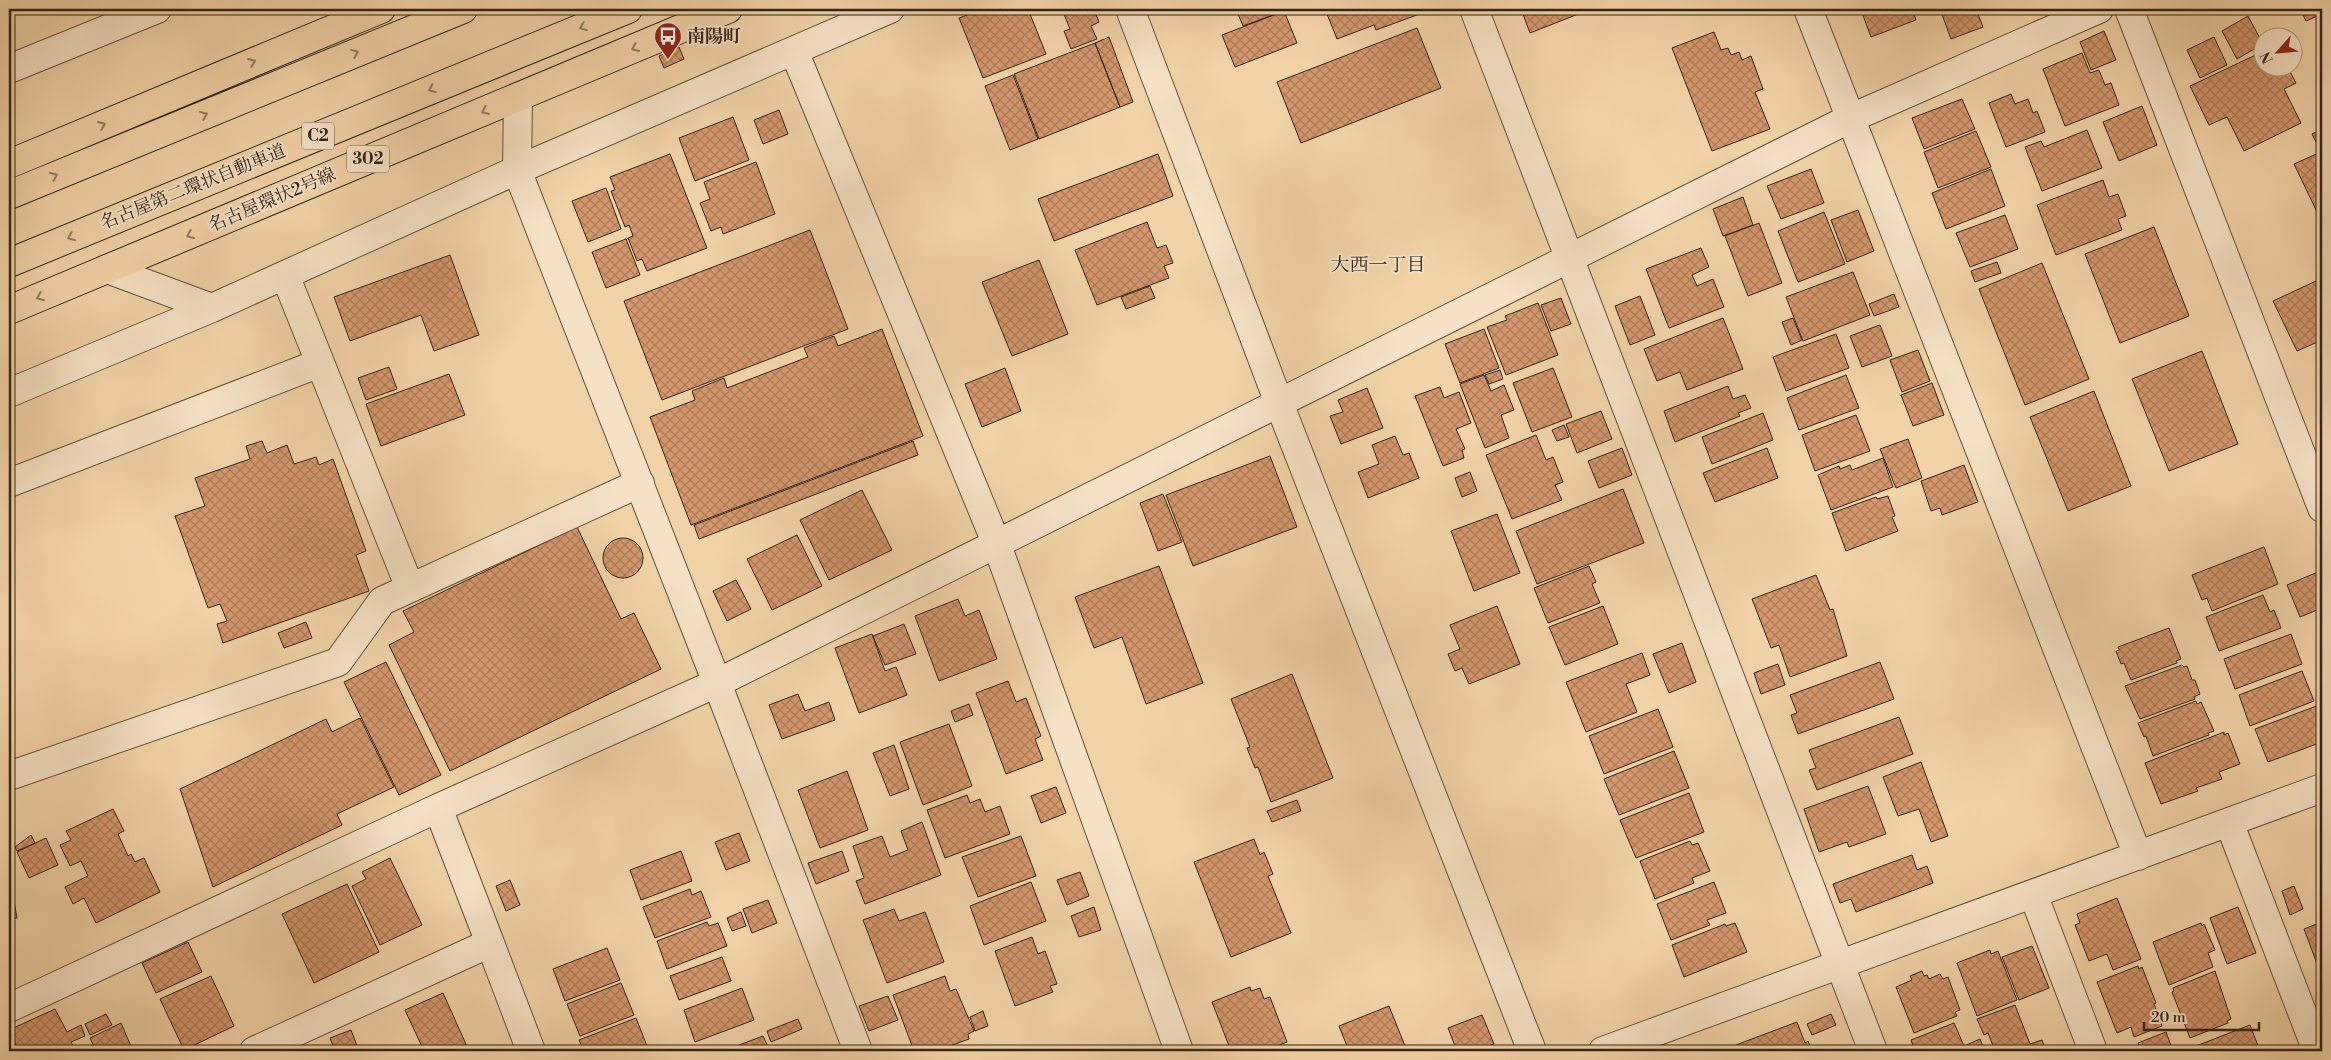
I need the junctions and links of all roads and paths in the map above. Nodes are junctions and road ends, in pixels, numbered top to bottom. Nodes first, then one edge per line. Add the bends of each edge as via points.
1 (157, 9) edge
2 (381, 9) edge
3 (463, 9) edge
4 (628, 9) edge
5 (728, 9) edge
6 (890, 9) edge
7 (1130, 9) edge
8 (1474, 9) edge
9 (1808, 9) edge
10 (2099, 9) edge
11 (2129, 9) edge
12 (794, 51) junction
13 (9, 69) edge
14 (518, 96) junction
15 (1849, 120) junction
16 (9, 164) edge
17 (517, 170) junction
18 (9, 195) edge
19 (1571, 258) junction
20 (9, 262) edge
21 (107, 269) junction
22 (285, 275) junction
23 (212, 308) junction
24 (9, 310) edge
25 (320, 364) junction
26 (9, 393) edge
27 (1279, 403) junction
28 (9, 482) edge
29 (640, 483) junction
30 (2322, 508) edge
31 (997, 545) junction
32 (410, 588) junction
33 (717, 682) junction
34 (9, 776) edge
35 (2322, 788) edge
36 (438, 808) junction
37 (2229, 822) junction
38 (2138, 856) junction
39 (2033, 894) junction
40 (490, 943) junction
41 (1840, 965) junction
42 (9, 1008) edge
43 (254, 1051) edge
44 (531, 1051) edge
45 (858, 1051) edge
46 (1179, 1051) edge
47 (1532, 1051) edge
48 (1603, 1051) edge
49 (1873, 1051) edge
50 (2093, 1051) edge
51 (2317, 1051) edge

1 - 13 street
16 -> 2 highway
18 -> 3 highway
4 -> 20 highway, 名古屋第二環状自動車道 / C2
5 -> 14 highway, 名古屋環状2号線 / 302
6 - 12 street
7 - 27 street
8 - 19 street
9 - 15 street
10 - 15 street
11 - 30 street
12 - 17 street
12 - 31 street
14 - 17 street
14 -> 21 highway, 名古屋環状2号線 / 302
15 - 19 street
15 - 38 street
17 - 22 street
17 - 29 street
19 - 27 street
19 - 41 street
21 - 23 street
21 -> 24 highway, 名古屋環状2号線 / 302
22 - 23 street
22 - 25 street
23 - 26 street
25 - 28 street
25 - 32 street
27 - 31 street
27 - 47 street
29 - 32 street
29 - 33 street
31 - 33 street
31 - 46 street
32 - 34 street via 382,601 338,662
33 - 36 street
33 - 45 street
35 - 37 street
36 - 40 street
36 - 42 street
37 - 38 street
37 - 51 street
38 - 39 street
39 - 41 street
39 - 50 street
40 - 43 street
40 - 44 street
41 - 48 street
41 - 49 street

